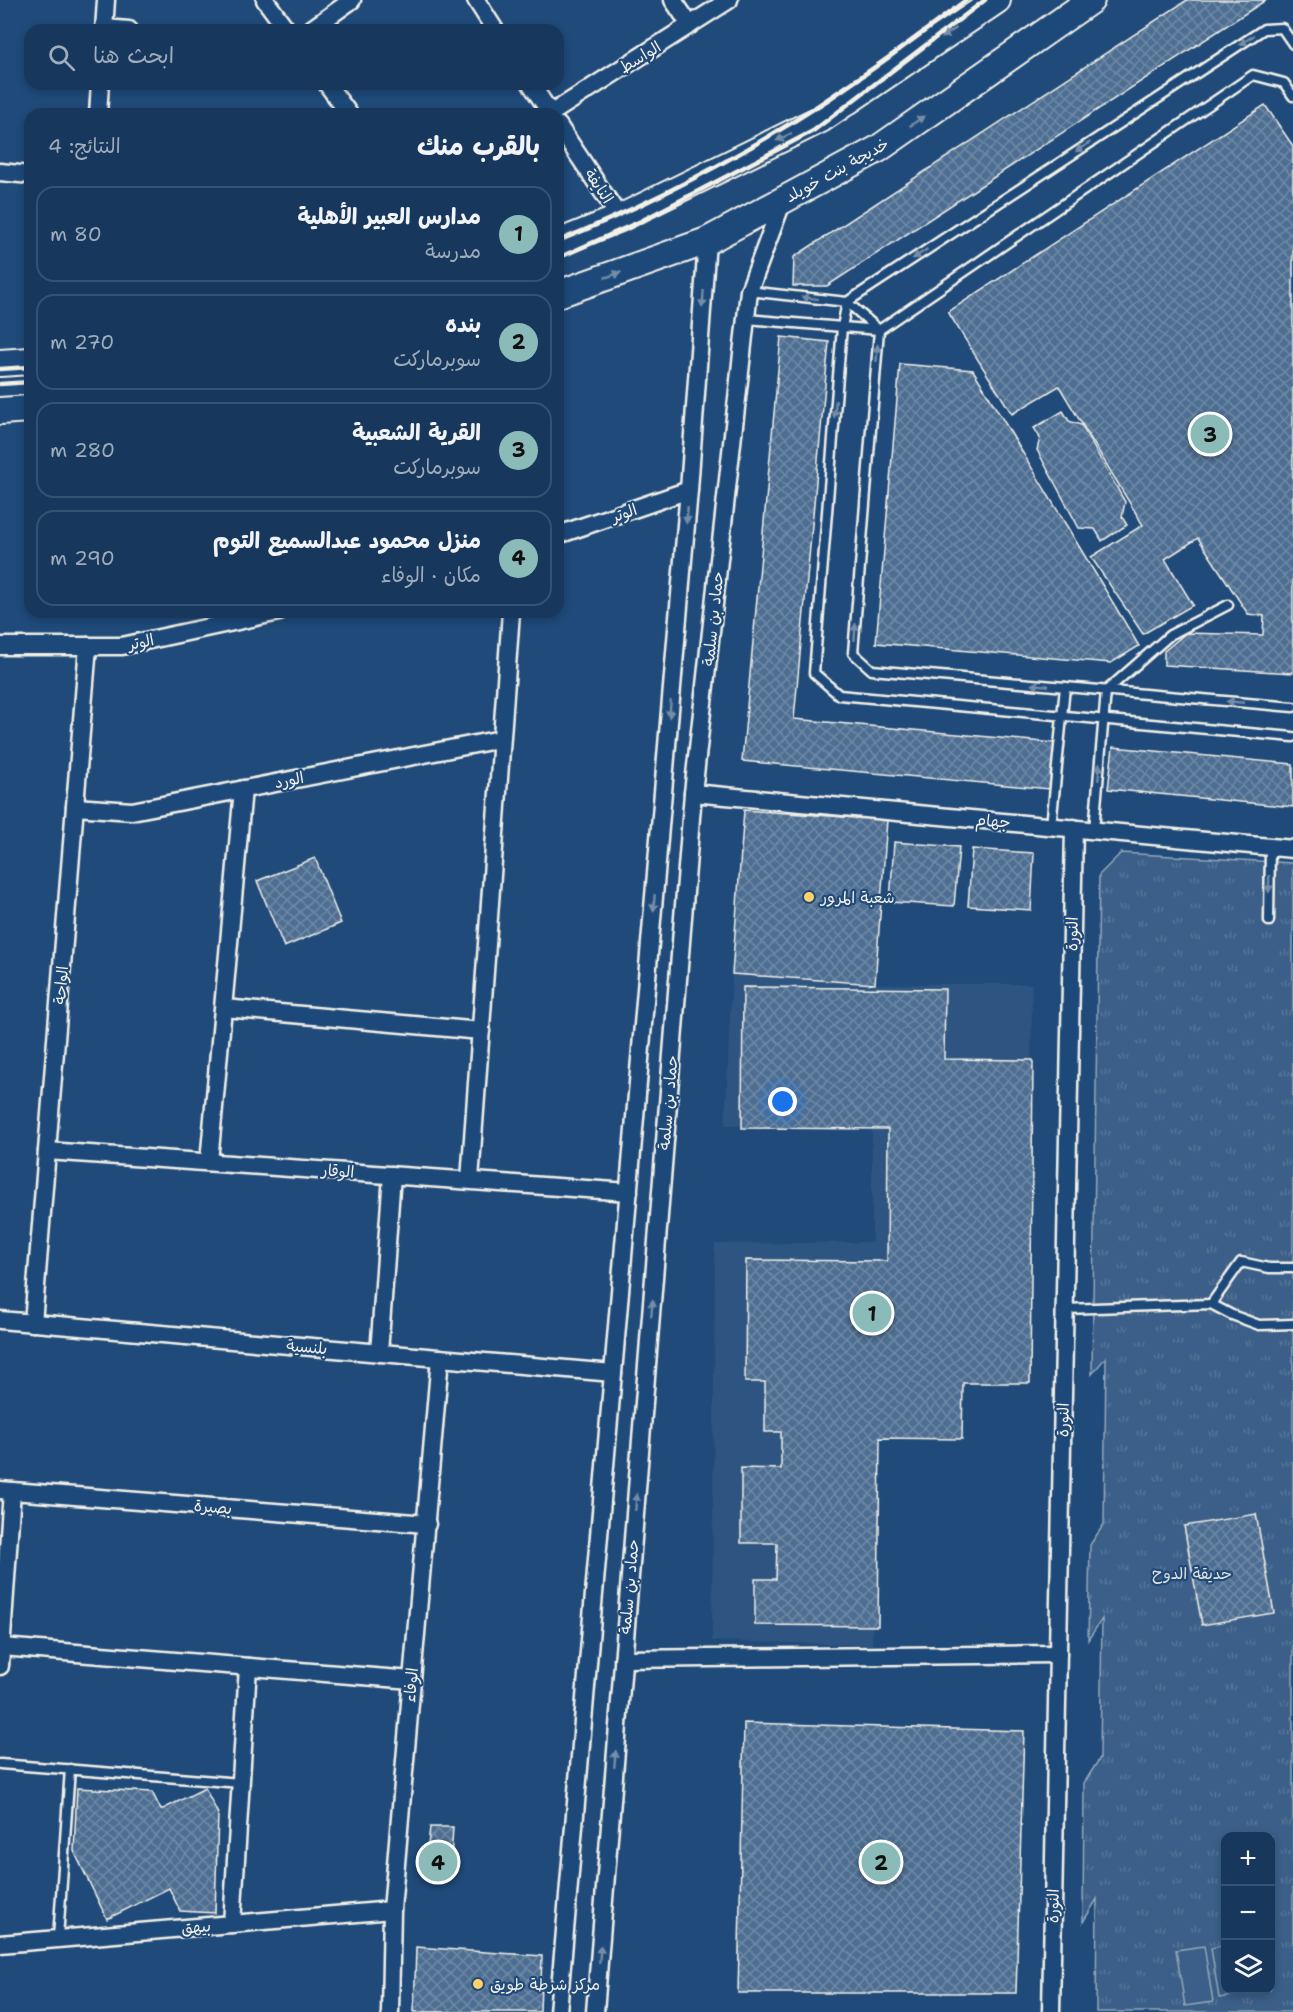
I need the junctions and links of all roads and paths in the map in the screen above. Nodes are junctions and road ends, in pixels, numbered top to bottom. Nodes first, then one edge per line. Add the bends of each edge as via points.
1 (106, 0) edge
2 (265, 0) edge
3 (352, 0) edge
4 (476, 0) edge
5 (673, 0) edge
6 (729, 0) edge
7 (997, 0) edge
8 (1092, 0) edge
9 (104, 24) edge
10 (283, 24) edge
11 (318, 24) edge
12 (491, 24) edge
13 (690, 25) junction
14 (1293, 44) edge
15 (100, 90) edge
16 (331, 90) edge
17 (535, 90) edge
18 (1293, 96) edge
19 (98, 108) edge
20 (345, 108) edge
21 (546, 108) edge
22 (559, 108) edge
23 (564, 134) edge
24 (0, 172) edge
25 (24, 174) edge
26 (783, 200) junction
27 (620, 218) junction
28 (564, 241) edge
29 (707, 241) junction
30 (749, 291) junction
31 (564, 292) edge
32 (847, 302) junction
33 (746, 319) junction
34 (842, 327) junction
35 (879, 330) junction
36 (24, 361) edge
37 (0, 363) edge
38 (24, 409) edge
39 (0, 411) edge
40 (689, 490) junction
41 (564, 533) edge
42 (1228, 604) dead end
43 (251, 618) edge
44 (511, 618) edge
45 (0, 646) edge
46 (88, 646) junction
47 (1065, 687) junction
48 (1107, 691) junction
49 (1293, 707) edge
50 (1062, 716) junction
51 (1104, 720) junction
52 (1293, 737) edge
53 (501, 739) junction
54 (243, 789) junction
55 (693, 793) junction
56 (75, 807) junction
57 (1051, 826) junction
58 (1074, 828) junction
59 (1094, 830) junction
60 (1270, 847) junction
61 (1293, 849) edge
62 (1269, 921) dead end
63 (224, 1008) junction
64 (481, 1031) junction
65 (47, 1151) junction
66 (210, 1162) junction
67 (392, 1175) junction
68 (470, 1180) junction
69 (629, 1192) junction
70 (1293, 1268) edge
71 (1210, 1304) junction
72 (1065, 1309) junction
73 (0, 1320) edge
74 (33, 1323) junction
75 (1293, 1324) edge
76 (379, 1353) junction
77 (440, 1358) junction
78 (613, 1373) junction
79 (6, 1490) edge
80 (427, 1524) junction
81 (2, 1647) junction
82 (1058, 1654) junction
83 (623, 1659) junction
84 (0, 1666) edge
85 (248, 1667) junction
86 (412, 1680) junction
87 (0, 1764) edge
88 (69, 1769) junction
89 (241, 1783) junction
90 (392, 1910) junction
91 (232, 1924) junction
92 (58, 1938) junction
93 (0, 1944) edge
94 (390, 2012) edge
95 (558, 2012) edge
96 (595, 2012) edge
97 (1051, 2012) edge

1 - 9 street
2 - 10 street
3 - 11 street
4 - 12 street
5 - 13 street
6 - 13 street, الواسط
7 -> 27 main road via 821,119
26 -> 8 main road, خديجة بنت خويلد via 878,149
13 - 22 street, الواسط
14 -> 32 lane via 1282,28 1264,29
15 - 19 street
16 - 20 street
17 - 21 street
18 - 35 lane via 1284,83 1253,75
23 - 27 street, النايفة
24 - 25 street
26 - 29 main road, خديجة بنت خويلد
26 - 30 street, حماد بن سلمة
27 - 28 main road
31 -> 29 main road, خديجة بنت خويلد
29 -> 40 street, حماد بن سلمة
32 -> 30 lane
30 - 33 street, حماد بن سلمة
32 - 34 lane
32 - 35 lane
33 - 34 lane
33 - 55 street, حماد بن سلمة
34 - 35 lane
34 -> 50 lane via 814,673 839,695
47 -> 35 lane via 872,670 853,653
36 - 37 main road
38 - 39 main road
40 - 41 street, الوتر
40 -> 69 street, حماد بن سلمة
42 - 48 lane via 1170,635
43 - 46 street, الوتر via 122,646
44 - 53 street
45 - 46 street, الوتر
46 - 56 street, الواحة
47 - 48 lane
47 - 50 lane
49 -> 48 lane
48 - 51 lane
50 - 51 lane
50 - 57 lane
51 - 52 lane
59 -> 51 lane
53 - 54 street, الورد
53 - 64 street
54 - 56 street, الورد via 132,811
54 - 63 street
55 - 57 street, جهام
83 -> 55 street, حماد بن سلمة
56 - 65 street, الواحة
57 - 58 street, جهام
58 - 59 street, جهام
58 - 72 street, النورة
59 - 60 street, جهام
60 - 61 street, جهام
60 -> 62 lane
63 - 64 street
63 - 66 street
64 - 68 street
65 - 66 street, الوقار
65 - 74 street, الواحة
66 - 67 street, الوقار
67 - 68 street, الوقار
67 - 76 street
68 - 69 street, الوقار
69 - 78 street, حماد بن سلمة
70 - 71 lane via 1241,1262
71 - 72 lane
71 - 75 lane via 1258,1325
72 - 82 street, النورة
73 - 74 street, بلنسية
74 - 76 street, بلنسية
76 - 77 street, بلنسية
77 - 78 street, بلنسية
77 - 80 street, الوفاء
78 - 95 street, حماد بن سلمة
79 - 80 street, بصيرة
79 - 81 street
80 - 86 street, الوفاء
81 - 84 street
81 - 85 street
82 - 83 street
82 - 97 street, النورة
96 -> 83 street, حماد بن سلمة
85 - 86 street
85 - 89 street
86 - 90 street, الوفاء
87 - 88 lane
88 - 89 lane
88 - 92 lane
89 - 91 street
90 - 91 street, بيهق
90 - 94 street, الوفاء
91 - 92 street, بيهق
92 - 93 street, بيهق

